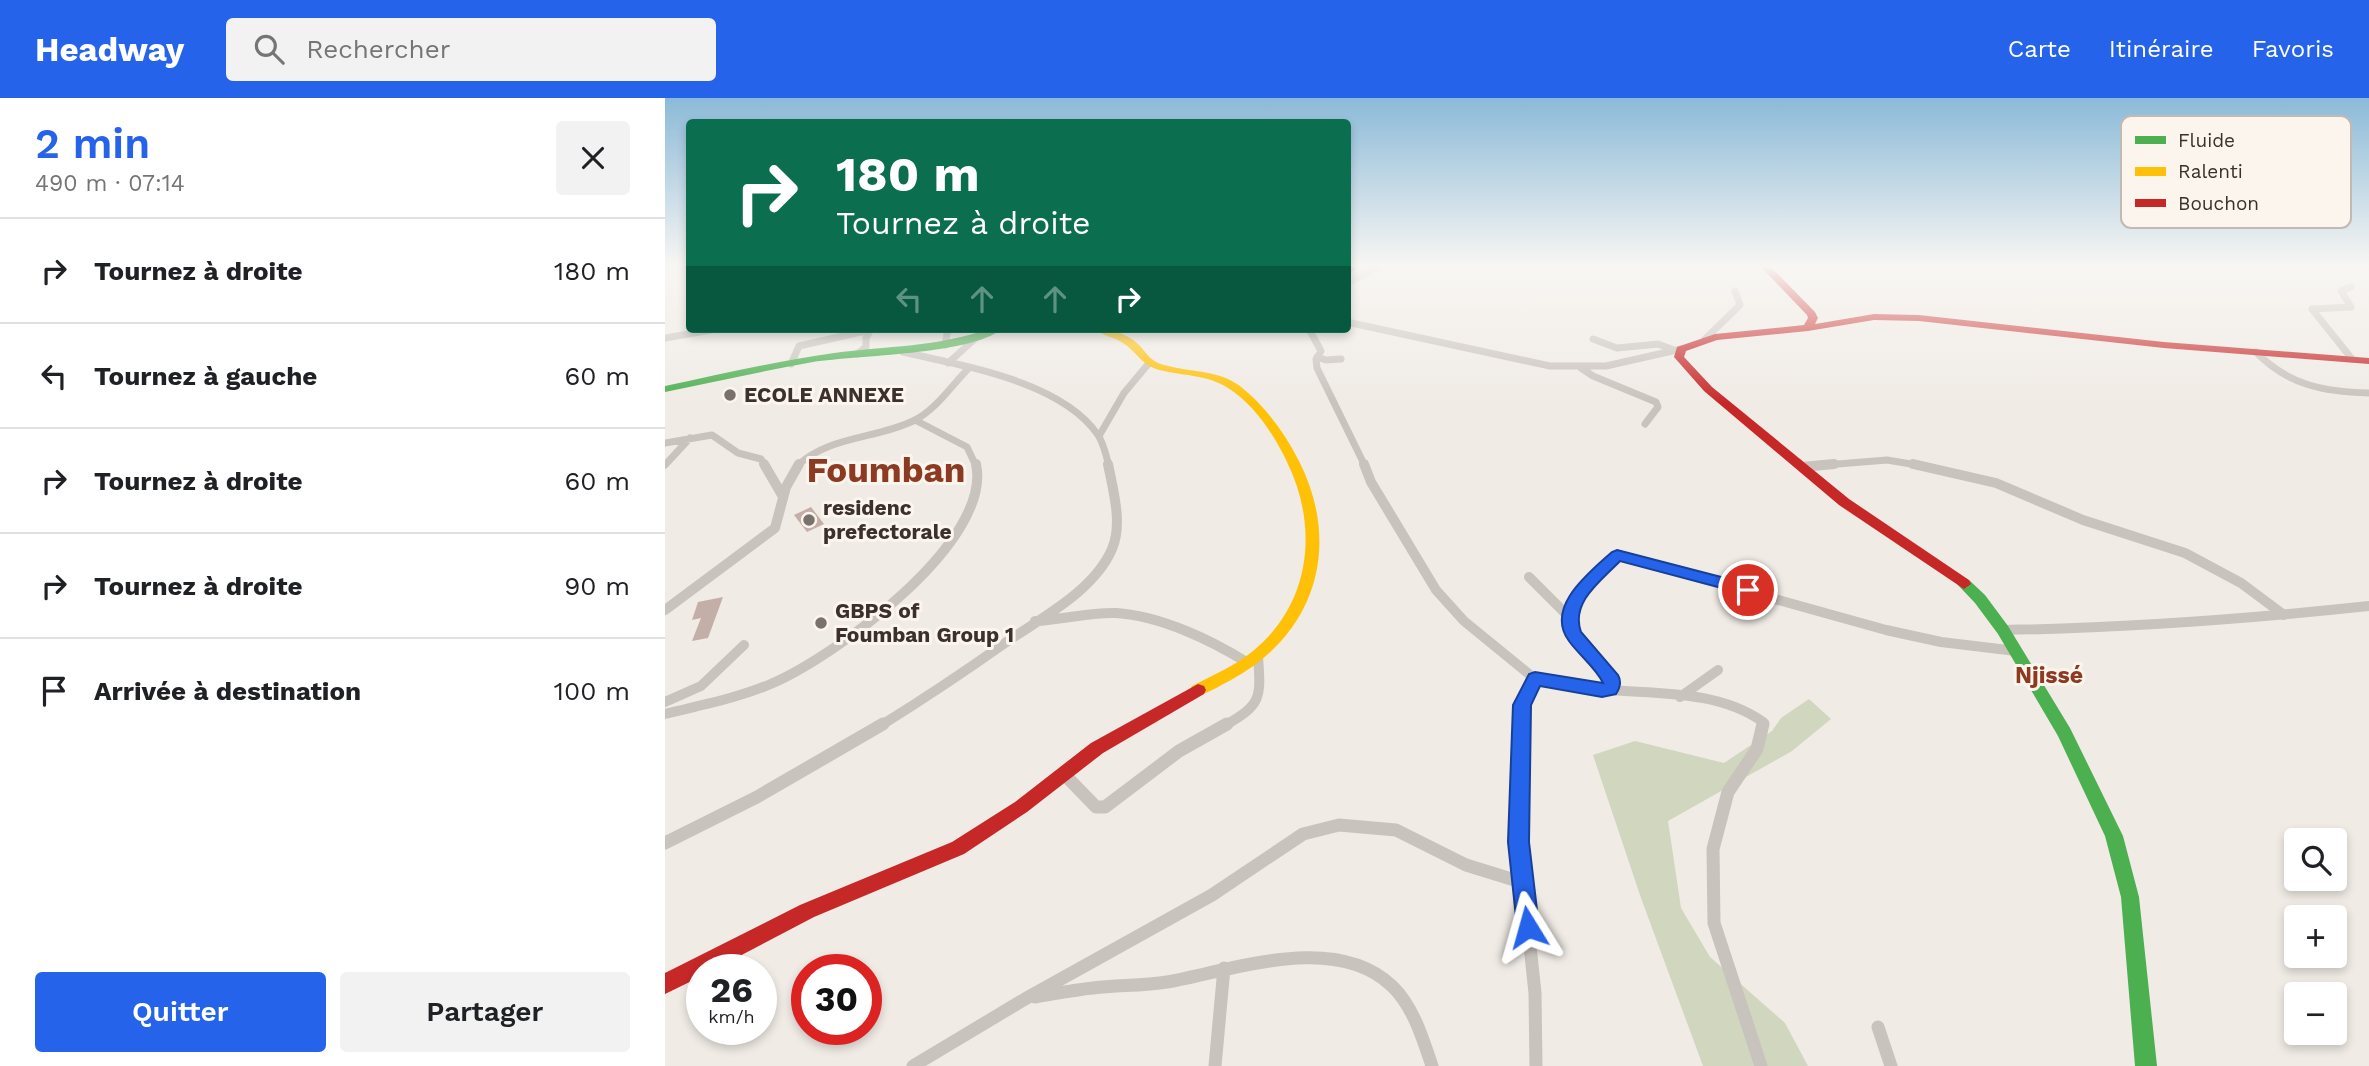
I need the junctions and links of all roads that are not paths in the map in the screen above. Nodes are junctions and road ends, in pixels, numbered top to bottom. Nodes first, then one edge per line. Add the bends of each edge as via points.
1 (1733, 312) edge
2 (1809, 312) edge
3 (2315, 312) edge
4 (1351, 324) edge
5 (1808, 328) junction
6 (694, 333) edge
7 (855, 333) edge
8 (869, 333) edge
9 (947, 333) edge
10 (987, 333) edge
11 (1108, 333) edge
12 (1311, 333) edge
13 (977, 337) junction
14 (665, 338) edge
15 (1593, 339) dead end
16 (1705, 339) junction
17 (945, 345) junction
18 (1677, 349) junction
19 (903, 352) junction
20 (2256, 352) junction
21 (857, 354) junction
22 (1317, 357) junction
23 (1341, 359) dead end
24 (2352, 359) junction
25 (2369, 361) edge
26 (948, 363) junction
27 (1149, 363) junction
28 (791, 364) junction
29 (1581, 368) junction
30 (968, 369) junction
31 (665, 389) edge
32 (2369, 393) edge
33 (915, 420) junction
34 (1645, 424) dead end
35 (1099, 436) junction
36 (691, 438) junction
37 (665, 443) edge
38 (665, 465) edge
39 (1802, 467) junction
40 (782, 495) junction
41 (1529, 578) dead end
42 (2369, 606) edge
43 (665, 610) edge
44 (2284, 615) junction
45 (1570, 618) junction
46 (1035, 621) junction
47 (2003, 630) junction
48 (744, 645) dead end
49 (2016, 651) junction
50 (1253, 659) junction
51 (1718, 670) dead end
52 (1535, 679) junction
53 (1610, 690) junction
54 (1680, 697) junction
55 (665, 702) edge
56 (665, 714) edge
57 (1064, 774) junction
58 (665, 843) edge
59 (1521, 882) junction
60 (1224, 968) junction
61 (665, 984) edge
62 (1025, 999) junction
63 (1878, 1027) dead end
64 (913, 1066) edge
65 (1215, 1066) edge
66 (1432, 1066) edge
67 (1536, 1066) edge
68 (1761, 1066) edge
69 (1891, 1066) edge
70 (2146, 1066) edge

1 - 16 street
2 - 5 street via 1813,318
3 - 24 street
4 - 29 street via 1402,331 1517,363
5 - 16 street
5 - 20 street via 1901,317
6 - 14 street
7 - 28 street via 799,346
8 - 21 street via 866,347
9 - 17 street
10 - 13 street
11 - 27 street via 1133,346
12 - 22 street via 1320,348
13 - 17 street
13 - 26 street
15 - 18 street via 1617,348 1658,344
16 - 18 street
17 - 19 street
18 - 29 street via 1635,361
18 - 39 street via 1689,370
19 - 21 street
19 - 26 street
20 - 24 street
20 - 32 street via 2271,368 2313,388 2339,394
21 - 28 street
22 - 23 street
22 - 52 street via 1317,368 1371,482 1436,590 1464,621
24 - 25 street
26 - 30 street
27 - 35 street via 1118,402
27 - 50 street via 1205,374 1235,388 1276,428 1300,471 1312,566 1290,619
28 - 31 street
29 - 34 street via 1656,402 1658,407
30 - 33 street
30 - 35 street via 1058,399 1080,414
33 - 40 street via 800,462
33 - 56 street via 965,444 973,454 977,477 965,517 924,572 883,611 787,677
35 - 46 street via 1115,505 1112,549 1095,573
36 - 37 street
36 - 38 street
36 - 40 street via 712,435 738,453 761,459
39 - 44 street via 1887,460 1996,483 2083,520 2185,553 2241,583
39 - 47 street via 1844,502 1961,581
40 - 43 street via 775,528
41 - 45 street
42 - 44 street
44 - 47 street via 2118,628
45 - 49 street via 1580,591 1617,555 1886,630
45 - 53 street via 1574,635 1610,675
46 - 50 street via 1126,613
46 - 58 street via 927,699 849,746
47 - 49 street
48 - 55 street via 701,686
49 - 70 street via 2114,835 2130,897
50 - 57 street via 1097,748
50 - 57 street via 1260,684 1250,711 1179,751 1105,807 1096,807
51 - 54 street
52 - 53 street
52 - 59 street via 1522,705
53 - 54 street
54 - 68 street via 1725,704 1763,722 1757,749 1728,792 1713,849 1714,923
57 - 61 street via 958,848 817,906
59 - 62 street via 1466,865 1397,830 1347,825 1317,829 1178,915
59 - 67 street via 1535,993
60 - 62 street via 1168,981
60 - 65 street
60 - 66 street via 1316,958 1371,971 1390,984 1408,1006
62 - 64 street
63 - 69 street

